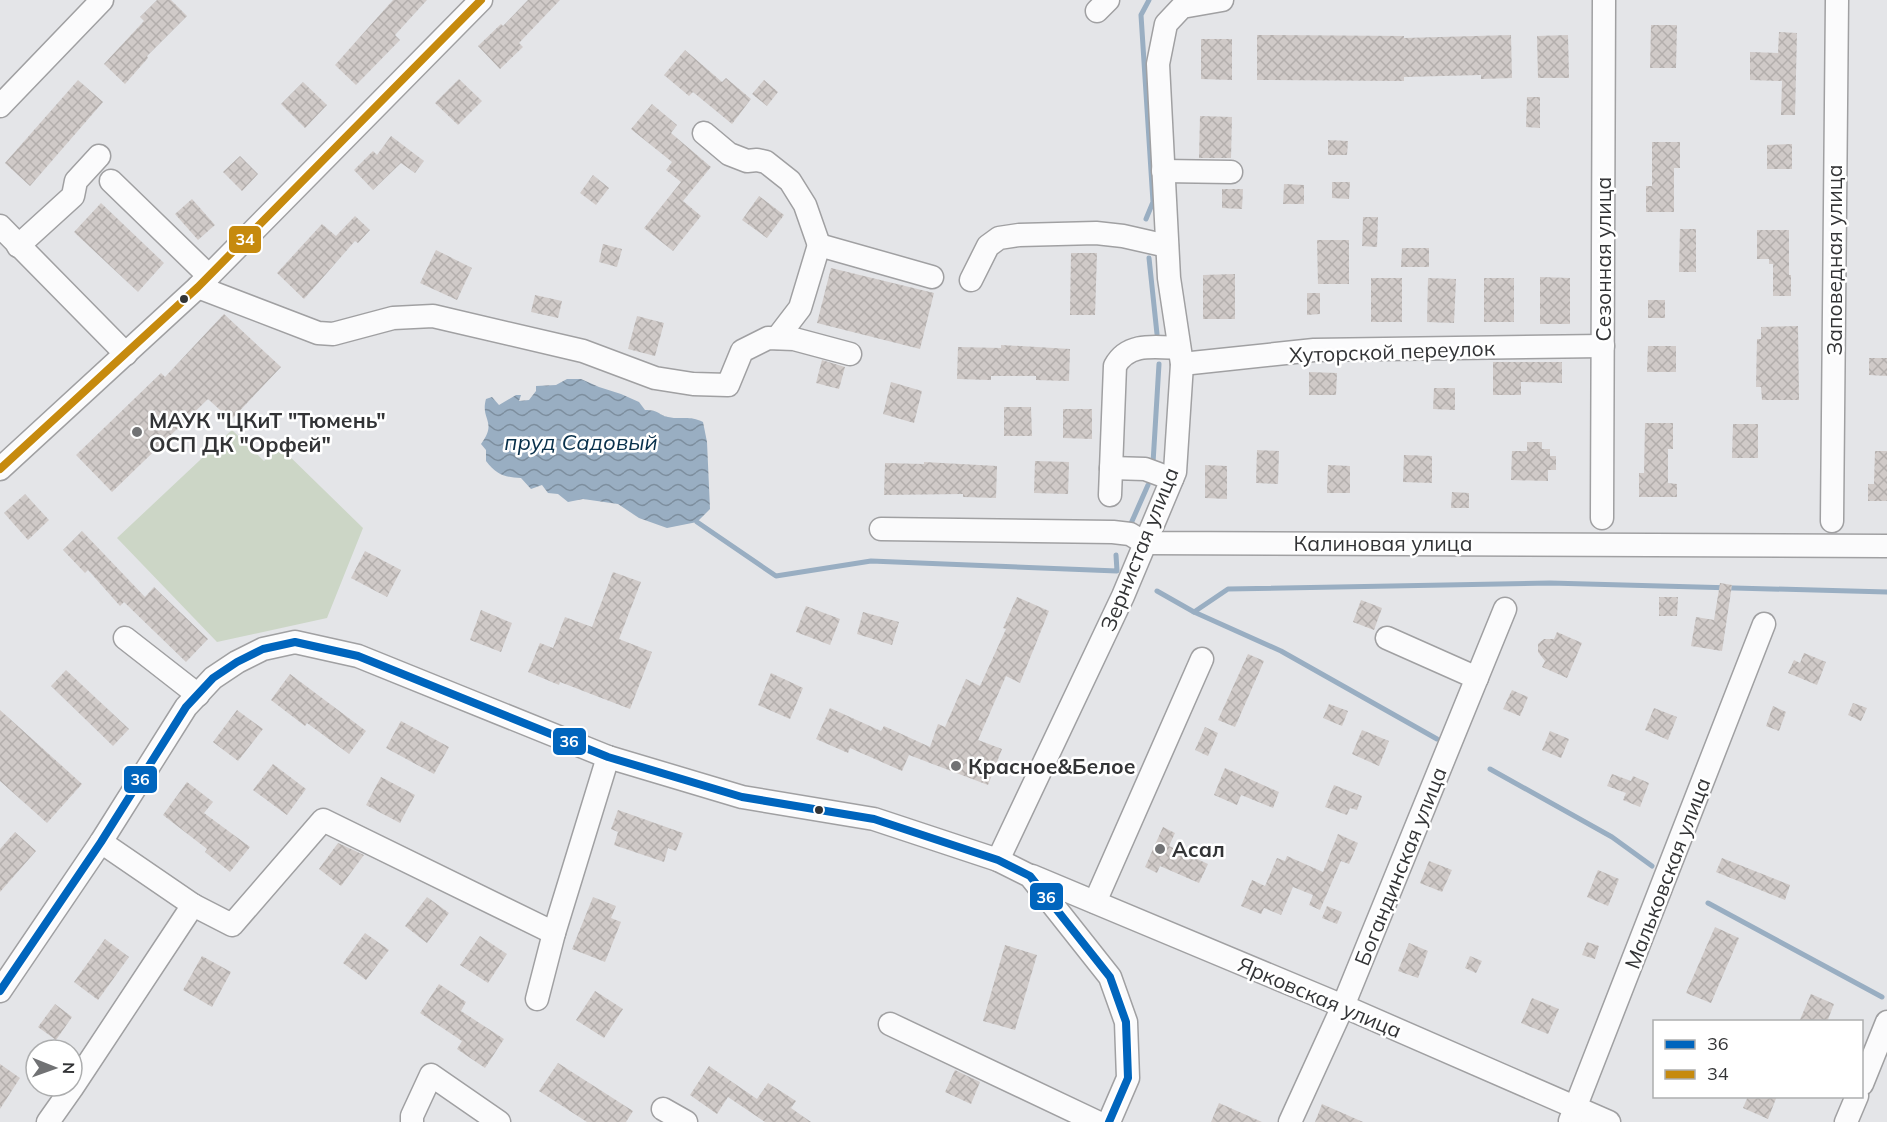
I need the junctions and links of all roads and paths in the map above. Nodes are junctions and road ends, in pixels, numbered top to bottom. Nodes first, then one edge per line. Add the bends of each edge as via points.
1 (102, 0) edge
2 (481, 0) edge
3 (1604, 0) edge
4 (1837, 0) edge
5 (1211, 1) edge
6 (0, 106) edge
7 (704, 133) dead end
8 (99, 156) dead end
9 (1163, 171) junction
10 (1231, 172) dead end
11 (111, 181) dead end
12 (0, 226) edge
13 (819, 245) junction
14 (18, 246) junction
15 (1167, 246) junction
16 (932, 277) dead end
17 (971, 280) dead end
18 (204, 282) junction
19 (777, 338) junction
20 (1603, 346) junction
21 (126, 354) junction
22 (850, 354) dead end
23 (1181, 356) junction
24 (1111, 468) junction
25 (0, 469) edge
26 (1172, 479) junction
27 (1110, 495) dead end
28 (1602, 518) dead end
29 (1832, 521) dead end
30 (881, 529) dead end
31 (1145, 543) junction
32 (1887, 546) edge
33 (1505, 609) dead end
34 (1764, 624) dead end
35 (125, 638) dead end
36 (1387, 638) dead end
37 (1202, 659) dead end
38 (1477, 678) junction
39 (198, 695) junction
40 (608, 758) junction
41 (101, 842) junction
42 (998, 860) junction
43 (1030, 876) junction
44 (1095, 902) junction
45 (193, 905) junction
46 (554, 933) junction
47 (0, 989) edge
48 (537, 999) dead end
49 (1343, 1006) junction
50 (1887, 1022) edge
51 (890, 1024) dead end
52 (1863, 1082) edge
53 (1856, 1098) edge
54 (663, 1109) dead end
55 (1573, 1115) edge
56 (48, 1122) edge
57 (412, 1122) edge
58 (500, 1122) edge
59 (687, 1122) edge
60 (1097, 1122) edge
61 (1109, 1122) edge
62 (1290, 1122) edge
63 (1609, 1122) edge
64 (1846, 1122) edge

1 - 6 street
2 - 18 street
3 - 20 street, Сезонная улица
4 - 29 street, Заповедная улица
5 - 9 street, Зернистая улица via 1182,7 1166,24 1158,64
7 - 13 street via 729,154 747,161 766,162 790,181 805,205
8 - 14 street via 76,181 73,196
9 - 10 street
9 - 15 street, Зернистая улица
11 - 18 street
12 - 14 street
13 - 16 street
13 - 19 street via 800,308
14 - 21 street
15 - 17 street via 1096,233 999,238 988,246
15 - 23 street, Зернистая улица
18 - 19 street via 318,333 333,334 393,318 433,316 583,351 655,378 693,384 728,385 742,351 768,338
18 - 21 street
19 - 22 street
20 - 23 street, Хуторской переулок
20 - 28 street, Сезонная улица
21 - 25 street
23 - 24 street, Хуторской переулок via 1142,347 1120,357 1115,366
23 - 26 street, Зернистая улица
24 - 26 street via 1145,469
24 - 27 street
26 - 31 street, Зернистая улица
30 - 31 street, Калиновая улица via 1113,532 1130,534
31 - 32 street, Калиновая улица
31 - 42 street, Зернистая улица
33 - 38 street, Богандинская улица
34 - 55 street, Мальковская улица
35 - 39 street
36 - 38 street
37 - 44 street
38 - 49 street, Богандинская улица
39 - 40 street, Ярковская улица via 213,678 237,662 263,649 295,642 358,656
39 - 41 street, Ярковская улица via 186,707
40 - 42 street, Ярковская улица via 742,797 874,819
40 - 46 street
41 - 45 street
41 - 47 street, Ярковская улица
42 - 43 street, Ярковская улица
43 - 44 street, Ярковская улица
43 - 61 street via 1110,977 1126,1022 1128,1078
44 - 49 street, Ярковская улица
45 - 46 street via 232,925 323,820
45 - 56 street
46 - 48 street
49 - 55 street, Ярковская улица
49 - 62 street, Богандинская улица
50 - 52 street
51 - 60 street
53 - 64 street
54 - 59 street
55 - 63 street, Ярковская улица
57 - 58 street via 431,1075

